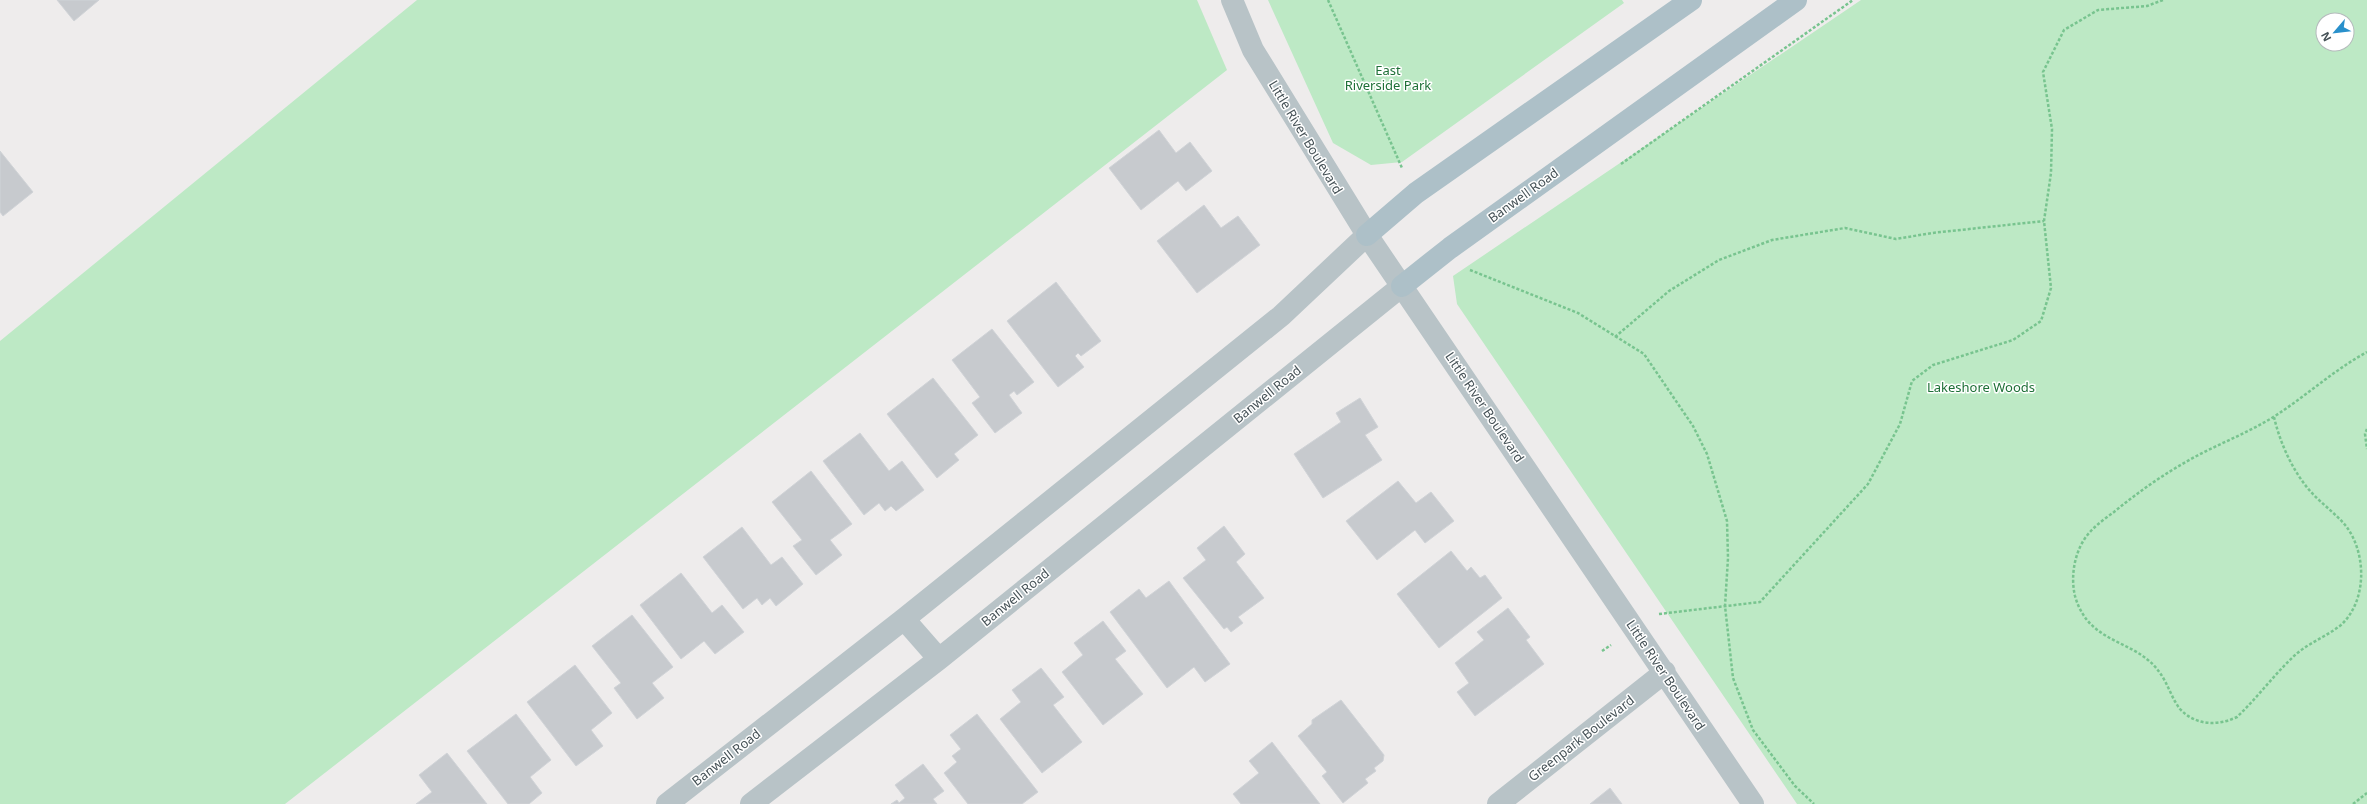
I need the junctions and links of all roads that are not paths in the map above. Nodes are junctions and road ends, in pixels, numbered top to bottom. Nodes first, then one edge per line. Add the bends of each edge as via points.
1 (1232, 0) edge
2 (1691, 0) edge
3 (1796, 0) edge
4 (1366, 235) junction
5 (1402, 286) junction
6 (904, 619) junction
7 (939, 659) junction
8 (1665, 672) junction
9 (667, 804) edge
10 (751, 804) edge
11 (1498, 804) edge
12 (1753, 804) edge

1 - 4 street, Little River Boulevard via 1253,50
2 - 4 main road, Banwell Road via 1416,193
3 - 5 main road, Banwell Road via 1450,248
4 - 5 street, Little River Boulevard
4 - 6 street, Banwell Road via 1282,316
5 - 7 street, Banwell Road
5 - 8 street, Little River Boulevard
6 - 7 street
6 - 9 street, Banwell Road
7 - 10 street, Banwell Road
8 - 11 street, Greenpark Boulevard
8 - 12 street, Little River Boulevard

